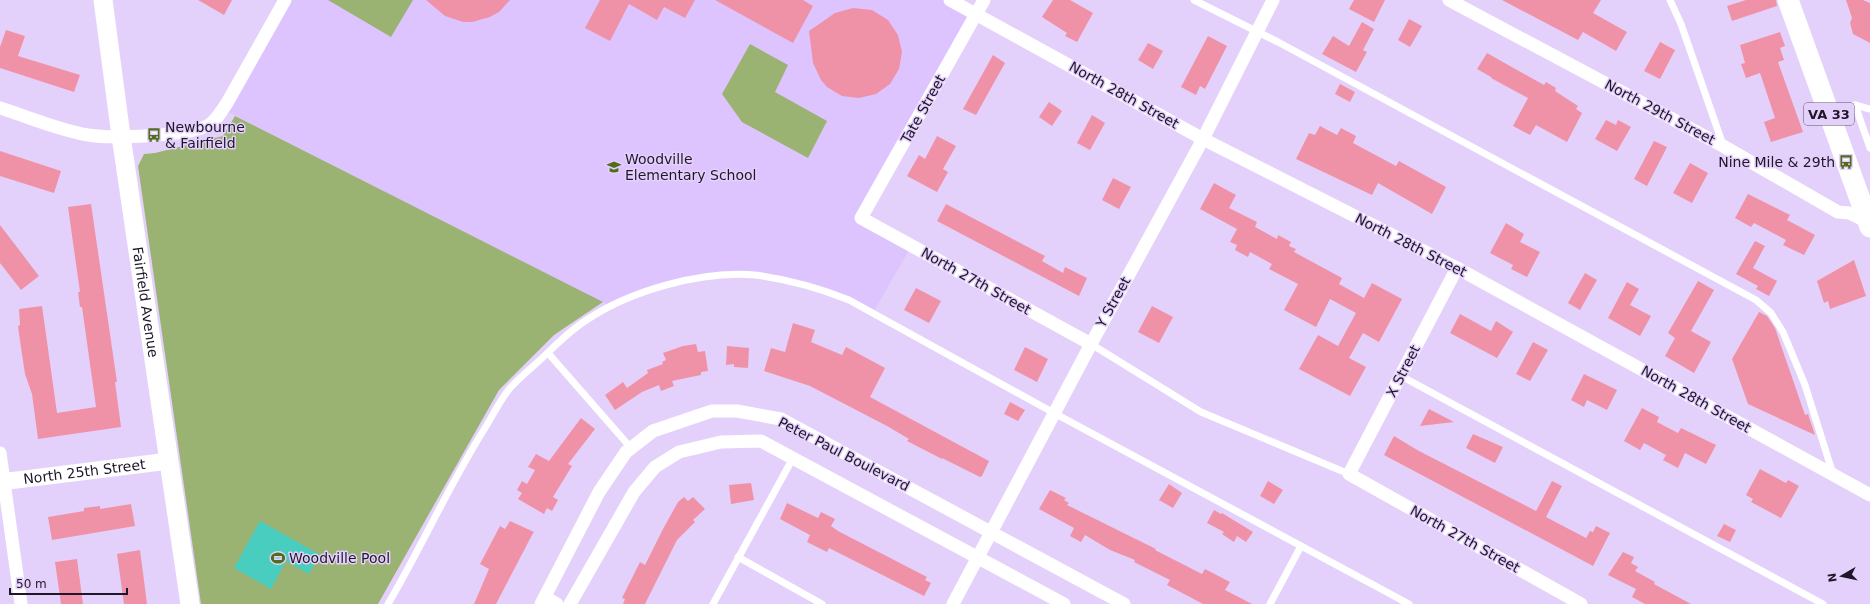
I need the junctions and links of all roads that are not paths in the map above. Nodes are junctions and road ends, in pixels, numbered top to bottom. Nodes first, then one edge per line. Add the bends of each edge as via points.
1 (103, 0) edge
2 (285, 0) edge
3 (950, 0) edge
4 (984, 0) edge
5 (1194, 0) edge
6 (1273, 0) edge
7 (1448, 0) edge
8 (1670, 0) edge
9 (1788, 0) edge
10 (976, 14) junction
11 (1257, 31) junction
12 (1855, 105) junction
13 (0, 108) edge
14 (1870, 109) edge
15 (1829, 114) junction
16 (121, 136) junction
17 (1203, 139) junction
18 (1723, 146) junction
19 (1870, 148) edge
20 (1868, 216) edge
21 (861, 218) joint
22 (1457, 268) junction
23 (1090, 344) junction
24 (548, 353) junction
25 (1401, 376) junction
26 (1054, 413) junction
27 (631, 448) junction
28 (0, 453) edge
29 (793, 458) junction
30 (169, 461) junction
31 (1350, 474) junction
32 (1833, 474) junction
33 (2, 482) edge
34 (1870, 495) edge
35 (992, 532) junction
36 (1301, 546) junction
37 (978, 557) junction
38 (738, 558) junction
39 (543, 601) edge
40 (21, 604) edge
41 (190, 604) edge
42 (388, 604) edge
43 (557, 604) edge
44 (570, 604) edge
45 (713, 604) edge
46 (822, 604) edge
47 (952, 604) edge
48 (1064, 604) edge
49 (1124, 604) edge
50 (1270, 604) edge
51 (1409, 604) edge
52 (1581, 604) edge
53 (1823, 604) edge

1 - 16 main road, Fairfield Avenue
2 - 16 street via 227,103 207,126 154,135
3 - 10 street, North 28th Street
4 - 10 street, Tate Street
5 - 11 lane
6 - 11 street, Y Street
7 - 18 street, North 29th Street
8 - 18 lane via 1681,24
9 - 15 main road, VA 33
10 - 17 street, North 28th Street
10 - 21 street, Tate Street
11 - 17 street, Y Street
11 - 32 lane via 1756,300 1771,313 1783,332 1805,385
12 - 14 lane
12 - 15 lane
12 - 19 lane
13 - 16 street via 75,132
15 - 20 main road, VA 33
16 - 30 main road, Fairfield Avenue
17 - 22 street, North 28th Street
17 - 23 street, Y Street
18 - 20 street, North 29th Street via 1838,212
21 - 23 street, North 27th Street
22 - 25 street, X Street
22 - 32 street, North 28th Street
23 - 26 street, Y Street
23 - 31 lane via 1201,412
24 - 26 lane via 574,328 628,299 690,280 726,275 754,275 816,288 849,300
24 - 27 lane
24 - 42 lane via 510,389 502,401 462,465
25 - 31 street, X Street
25 - 53 lane
26 - 35 street, Y Street
26 - 36 lane
27 - 35 street, Peter Paul Boulevard via 653,431 712,411 737,411 781,419
27 - 39 street, Peter Paul Boulevard via 599,492
28 - 33 street
29 - 37 street, Peter Paul Boulevard
29 - 38 lane
29 - 44 street, Peter Paul Boulevard via 761,441 721,442 680,452 655,467 634,492
30 - 33 street, North 25th Street
30 - 41 main road, Fairfield Avenue
31 - 52 street, North 27th Street
32 - 34 street, North 28th Street
33 - 40 street
35 - 37 street, Y Street
35 - 49 street, Peter Paul Boulevard
36 - 50 lane
36 - 51 lane
37 - 47 street, Y Street
37 - 48 street, Peter Paul Boulevard
38 - 45 lane
38 - 46 lane
39 - 43 street

